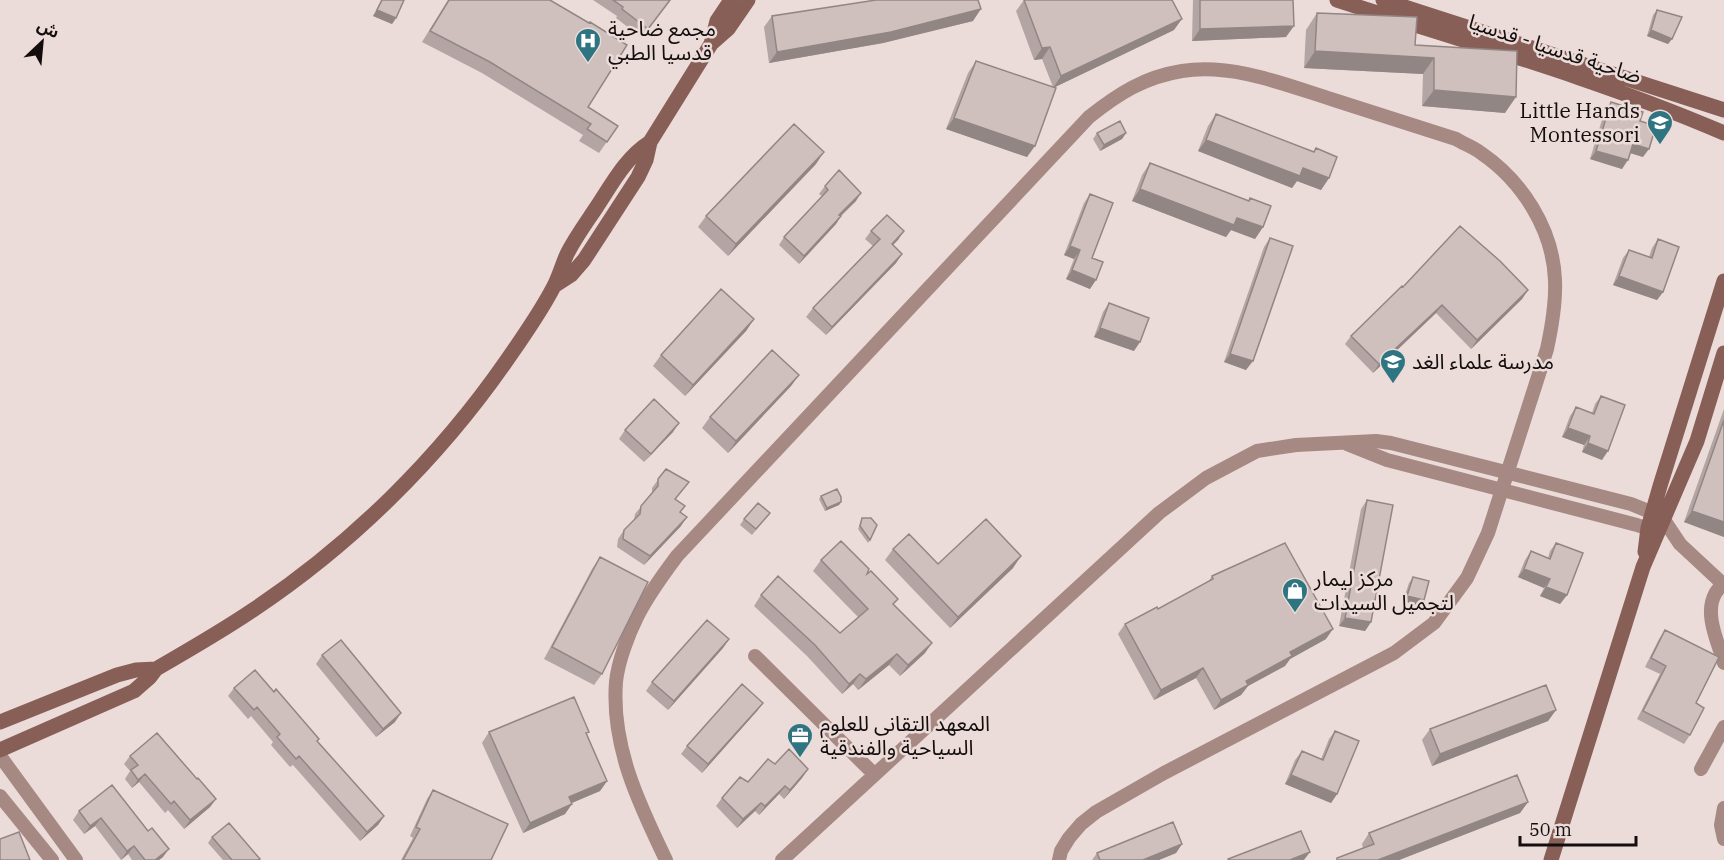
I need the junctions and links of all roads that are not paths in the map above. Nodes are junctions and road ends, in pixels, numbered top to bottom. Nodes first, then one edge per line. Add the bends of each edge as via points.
1 (731, 0) edge
2 (748, 0) edge
3 (1337, 0) edge
4 (1383, 0) edge
5 (711, 44) junction
6 (1724, 110) edge
7 (1724, 133) edge
8 (1724, 281) edge
9 (1724, 353) edge
10 (1347, 444) junction
11 (1507, 471) junction
12 (1503, 490) junction
13 (1656, 523) junction
14 (1723, 584) edge
15 (755, 656) dead end
16 (1724, 663) edge
17 (156, 669) junction
18 (18, 714) junction
19 (0, 722) edge
20 (1724, 727) edge
21 (30, 736) junction
22 (0, 750) edge
23 (0, 756) edge
24 (1701, 769) dead end
25 (874, 774) junction
26 (0, 796) edge
27 (1724, 808) edge
28 (1724, 839) edge
29 (52, 860) edge
30 (76, 860) edge
31 (666, 860) edge
32 (782, 860) edge
33 (1059, 860) edge
34 (1551, 860) edge

1 - 5 main road via 717,21
2 - 5 main road via 728,29
3 - 7 main road, ضاحية قدسيا - قدسيا via 1662,107
4 - 6 main road, ضاحية قدسيا - قدسيا
5 - 17 main road via 650,142 623,167 571,247 554,286 525,333 480,397 423,464 334,549 291,584
8 - 13 main road via 1667,460
9 - 13 main road via 1697,441
10 - 11 street via 1390,443
10 - 12 street via 1387,460
10 - 25 street via 1296,445 1257,452 1206,478 1159,513
11 - 12 street
11 - 13 street via 1631,504
11 - 31 street via 1547,349 1555,279 1548,238 1529,200 1502,170 1456,139 1256,77 1221,69 1182,71 1148,79 1116,95 1089,117 726,502 653,589 623,651 616,681 616,714 629,777
12 - 13 street
12 - 33 street via 1467,578 1434,623 1394,653 1096,812 1069,838
13 - 14 street
13 - 34 main road
14 - 16 street via 1715,594 1711,616
15 - 25 street
17 - 18 main road via 126,672
17 - 21 main road via 143,685 125,696
18 - 19 main road
18 - 21 main road via 18,728
20 - 24 street
21 - 22 main road
23 - 30 street
25 - 32 street
26 - 29 street
27 - 28 street via 1720,825

